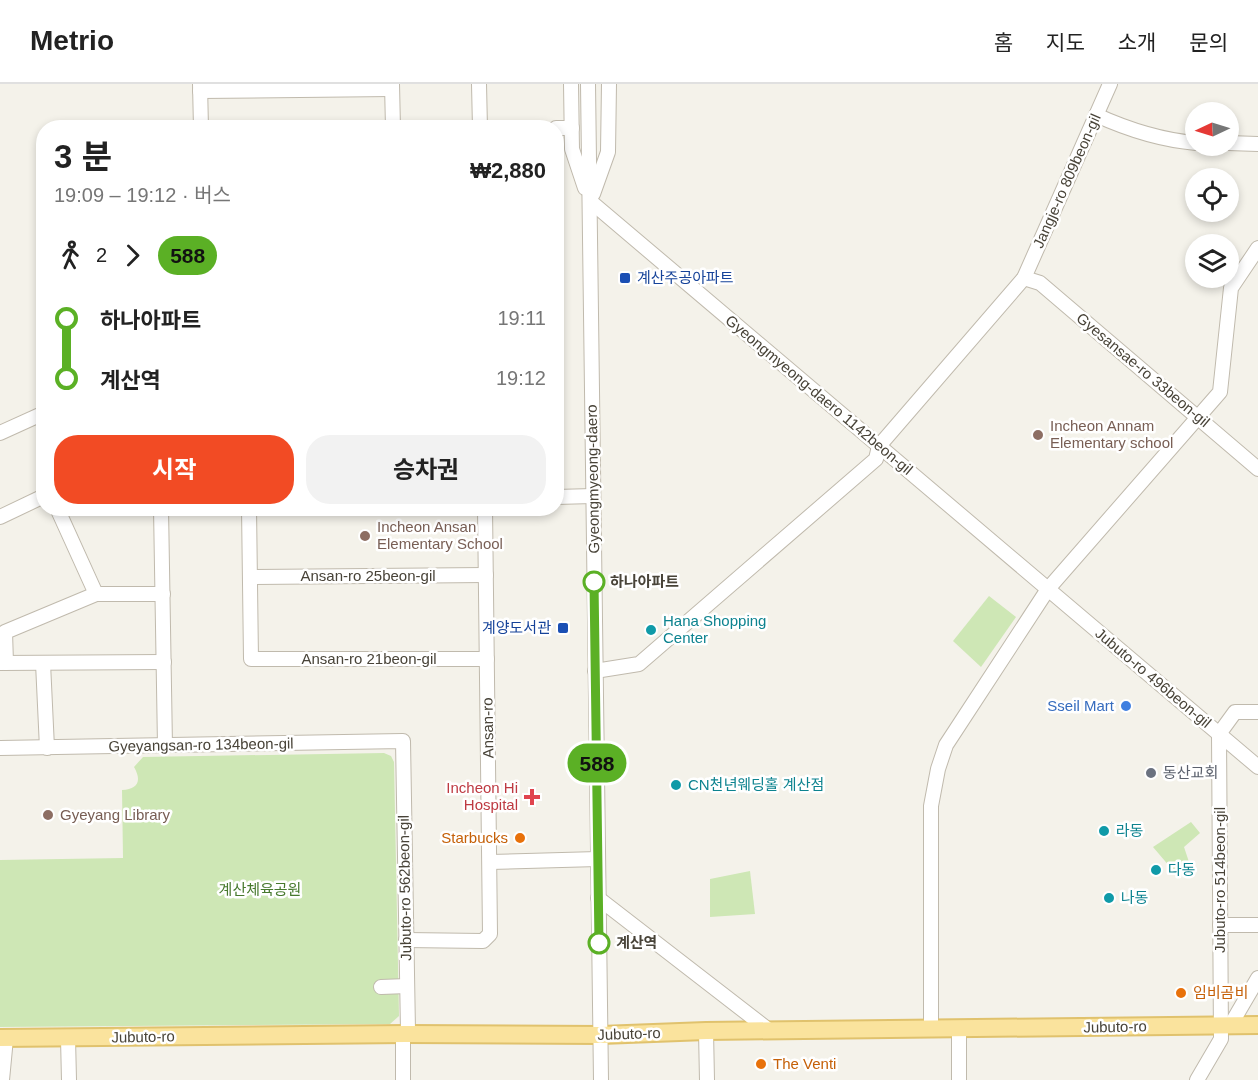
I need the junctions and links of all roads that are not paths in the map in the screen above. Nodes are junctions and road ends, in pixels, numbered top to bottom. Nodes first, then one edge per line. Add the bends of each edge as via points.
1 (479, 84) edge
2 (571, 84) edge
3 (588, 84) edge
4 (609, 84) edge
5 (1110, 84) edge
6 (392, 87) edge
7 (200, 88) edge
8 (1096, 115) junction
9 (201, 120) edge
10 (393, 120) edge
11 (480, 120) edge
12 (564, 128) edge
13 (572, 128) junction
14 (1185, 142) edge
15 (1239, 143) edge
16 (1258, 144) edge
17 (590, 201) junction
18 (1258, 248) edge
19 (1024, 278) junction
20 (36, 417) edge
21 (1199, 417) junction
22 (0, 433) edge
23 (879, 446) junction
24 (1258, 469) edge
25 (593, 496) junction
26 (564, 497) edge
27 (36, 500) edge
28 (61, 516) edge
29 (161, 516) edge
30 (249, 516) edge
31 (485, 516) edge
32 (0, 517) edge
33 (486, 575) junction
34 (250, 577) junction
35 (1048, 589) junction
36 (96, 594) junction
37 (163, 594) junction
38 (487, 659) junction
39 (164, 662) junction
40 (3, 663) edge
41 (44, 663) junction
42 (595, 671) junction
43 (1258, 712) edge
44 (1219, 734) junction
45 (403, 741) joint
46 (165, 746) junction
47 (0, 748) edge
48 (47, 748) junction
49 (1258, 767) edge
50 (598, 859) junction
51 (490, 862) junction
52 (598, 898) junction
53 (1220, 925) junction
54 (1258, 925) edge
55 (406, 940) junction
56 (1258, 978) edge
57 (407, 986) junction
58 (381, 987) dead end
59 (1258, 1025) edge
60 (1225, 1026) junction
61 (931, 1029) junction
62 (959, 1029) junction
63 (706, 1031) junction
64 (770, 1031) junction
65 (406, 1034) junction
66 (601, 1035) junction
67 (3, 1038) edge
68 (68, 1038) junction
69 (2, 1080) edge
70 (69, 1080) edge
71 (403, 1080) edge
72 (601, 1080) edge
73 (707, 1080) edge
74 (959, 1080) edge
75 (1197, 1080) edge

1 - 11 street
2 - 13 street, Gyeongmyeong-daero
3 - 17 street, Gyeongmyeong-daero
4 - 17 street, Gyeongmyeong-daero via 608,152
5 - 8 street, Jangje-ro 809beon-gil
6 - 7 street
6 - 10 street
7 - 9 street
8 - 14 street via 1144,135
8 - 19 street, Jangje-ro 809beon-gil
12 - 13 street
13 - 17 street, Gyeongmyeong-daero via 572,149
15 - 16 street
17 - 23 street, Gyeongmyeong-daero 1142beon-gil
17 - 25 street, Gyeongmyeong-daero
18 - 21 street via 1231,288 1220,392
19 - 21 street, Gyesansae-ro 33beon-gil via 1040,283
19 - 23 street, Jangje-ro 809beon-gil
20 - 22 street
21 - 24 street, Gyesansae-ro 33beon-gil
21 - 35 street
23 - 35 street, Gyeongmyeong-daero 1142beon-gil
23 - 42 street, Jangje-ro 809beon-gil via 876,459 639,664
25 - 26 street
25 - 42 street, Gyeongmyeong-daero
27 - 32 street
28 - 36 street
29 - 37 street
30 - 34 street
31 - 33 street, Ansan-ro
33 - 34 street, Ansan-ro 25beon-gil
33 - 38 street, Ansan-ro
34 - 38 street, Ansan-ro 21beon-gil via 251,659
35 - 44 street, Jubuto-ro 496beon-gil
35 - 61 street via 946,744 938,769 932,806
36 - 37 street
36 - 40 street via 5,632
37 - 39 street
38 - 51 street, Ansan-ro
39 - 41 street
39 - 46 street
40 - 41 street
41 - 48 street
42 - 50 street, Gyeongmyeong-daero
43 - 44 street via 1235,712
44 - 49 street, Jubuto-ro 496beon-gil
44 - 53 street, Jubuto-ro 514beon-gil
45 - 46 street, Gyeyangsan-ro 134beon-gil
45 - 55 street, Jubuto-ro 562beon-gil
46 - 48 street, Gyeyangsan-ro 134beon-gil
47 - 48 street, Gyeyangsan-ro 134beon-gil
50 - 51 street
50 - 52 street, Gyeongmyeong-daero
51 - 55 street, Ansan-ro via 490,934 483,941
52 - 64 street
52 - 66 street, Gyeongmyeong-daero
53 - 54 street
53 - 60 street, Jubuto-ro 514beon-gil
55 - 57 street, Jubuto-ro 562beon-gil
56 - 60 street
57 - 58 street
57 - 65 street, Jubuto-ro 562beon-gil
59 - 60 main road, Jubuto-ro
60 - 62 main road, Jubuto-ro
60 - 75 street
61 - 62 main road, Jubuto-ro
61 - 64 main road, Jubuto-ro
62 - 74 street
63 - 64 main road, Jubuto-ro
63 - 66 main road, Jubuto-ro
63 - 73 street
65 - 66 main road, Jubuto-ro
65 - 68 main road, Jubuto-ro
65 - 71 street, Jubuto-ro 562beon-gil
66 - 72 street, Gyeongmyeong-daero
67 - 68 main road, Jubuto-ro
67 - 69 street
68 - 70 street

